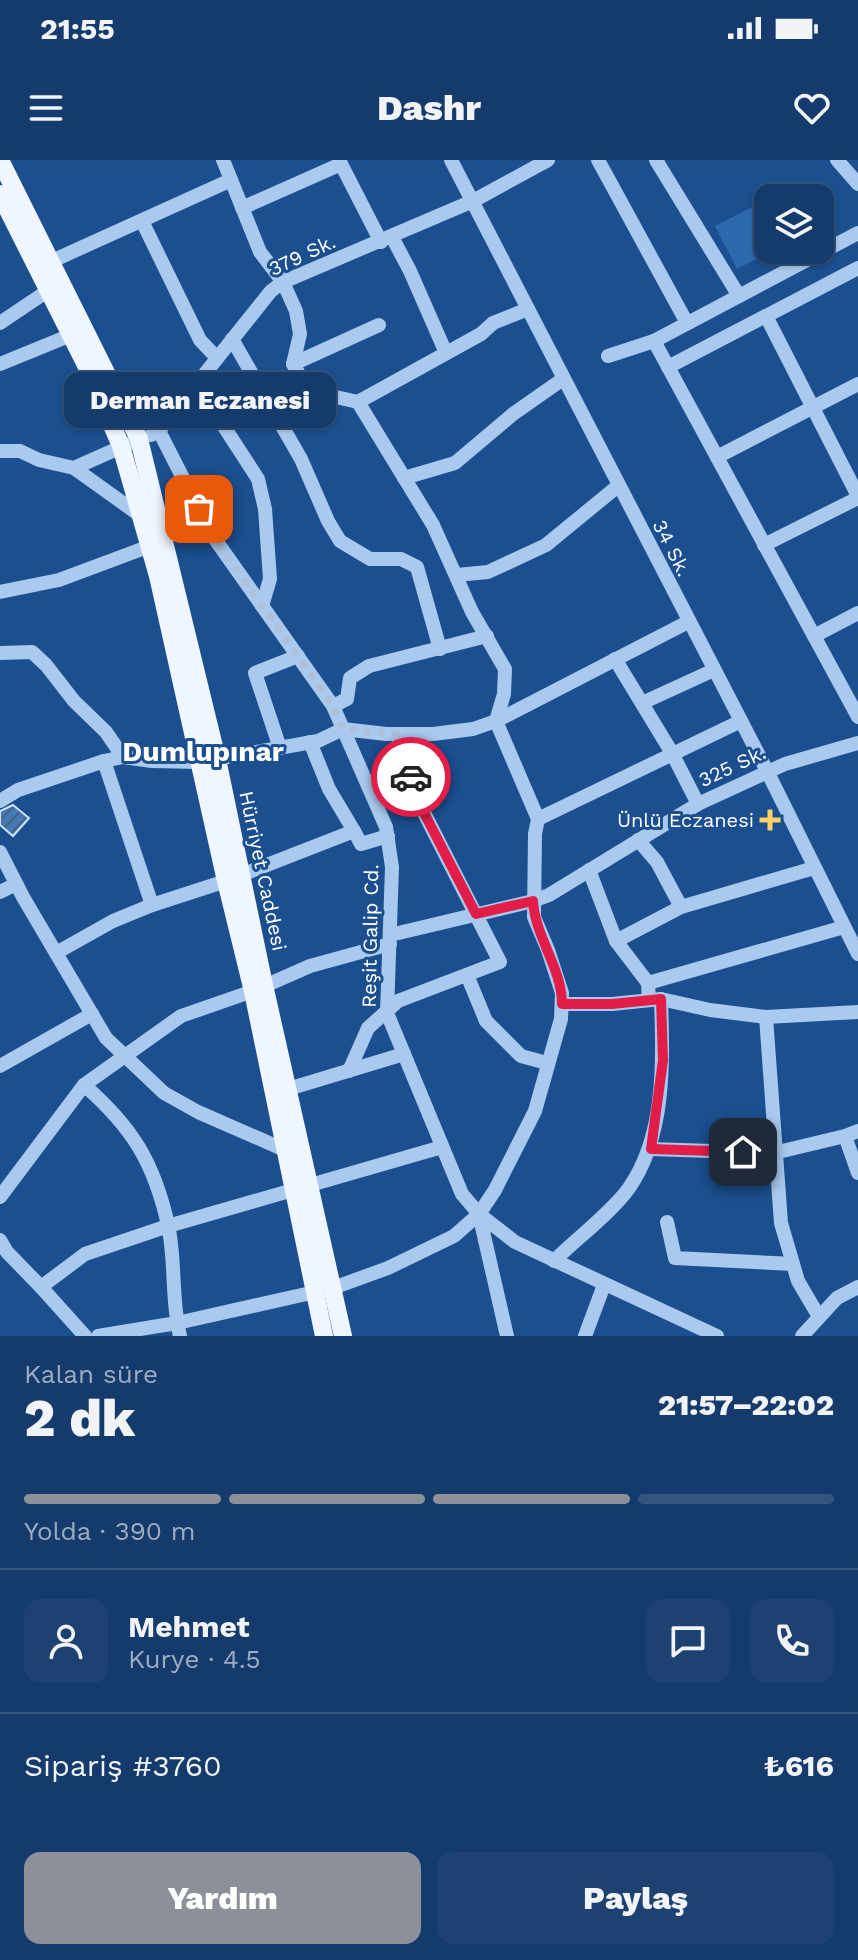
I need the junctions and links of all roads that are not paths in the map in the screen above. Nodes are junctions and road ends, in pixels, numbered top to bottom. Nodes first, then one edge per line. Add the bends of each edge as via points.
1 (0, 160) edge
2 (223, 160) edge
3 (451, 160) edge
4 (548, 160) edge
5 (598, 160) edge
6 (656, 160) edge
7 (837, 160) edge
8 (340, 162) edge
9 (518, 167) edge
10 (231, 180) junction
11 (858, 184) edge
12 (0, 194) edge
13 (473, 201) junction
14 (242, 208) junction
15 (142, 221) junction
16 (858, 233) edge
17 (386, 240) junction
18 (52, 261) junction
19 (858, 268) edge
20 (283, 282) junction
21 (49, 290) junction
22 (739, 296) junction
23 (528, 309) junction
24 (766, 316) junction
25 (0, 323) edge
26 (687, 323) junction
27 (379, 325) dead end
28 (71, 335) junction
29 (232, 339) junction
30 (654, 341) junction
31 (446, 353) junction
32 (608, 356) dead end
33 (217, 358) junction
34 (0, 364) edge
35 (293, 364) junction
36 (668, 367) junction
37 (563, 379) junction
38 (858, 384) edge
39 (193, 388) junction
40 (358, 402) junction
41 (813, 407) junction
42 (159, 431) junction
43 (139, 439) junction
44 (121, 446) junction
45 (0, 451) edge
46 (717, 457) junction
47 (74, 468) junction
48 (404, 478) junction
49 (618, 486) junction
50 (858, 497) edge
51 (141, 516) junction
52 (764, 545) junction
53 (150, 546) junction
54 (457, 575) junction
55 (0, 592) edge
56 (262, 606) junction
57 (858, 613) edge
58 (688, 622) junction
59 (487, 636) junction
60 (814, 636) junction
61 (440, 649) junction
62 (0, 653) edge
63 (298, 656) junction
64 (615, 659) junction
65 (714, 670) junction
66 (642, 703) junction
67 (333, 706) junction
68 (858, 717) edge
69 (496, 721) junction
70 (741, 721) junction
71 (343, 729) junction
72 (397, 734) junction
73 (310, 742) junction
74 (858, 743) edge
75 (280, 748) junction
76 (672, 753) junction
77 (123, 757) junction
78 (104, 761) junction
79 (208, 761) junction
80 (767, 771) junction
81 (0, 801) edge
82 (698, 804) junction
83 (538, 819) junction
84 (354, 831) junction
85 (388, 836) junction
86 (638, 840) junction
87 (0, 852) edge
88 (814, 868) junction
89 (589, 870) junction
90 (234, 877) junction
91 (16, 884) junction
92 (0, 892) edge
93 (533, 901) junction
94 (152, 905) junction
95 (681, 907) junction
96 (476, 914) junction
97 (844, 927) junction
98 (390, 939) junction
99 (616, 941) junction
100 (56, 953) junction
101 (858, 954) edge
102 (467, 975) junction
103 (648, 983) junction
104 (258, 988) junction
105 (655, 999) junction
106 (562, 1004) junction
107 (858, 1012) edge
108 (387, 1013) junction
109 (92, 1014) junction
110 (766, 1017) junction
111 (404, 1054) junction
112 (129, 1059) junction
113 (547, 1063) junction
114 (0, 1066) edge
115 (349, 1071) junction
116 (84, 1085) junction
117 (288, 1089) junction
118 (852, 1134) edge
119 (442, 1147) junction
120 (651, 1149) junction
121 (285, 1150) junction
122 (774, 1153) junction
123 (858, 1173) edge
124 (302, 1189) junction
125 (0, 1197) edge
126 (479, 1214) junction
127 (667, 1222) dead end
128 (168, 1226) junction
129 (0, 1240) edge
130 (554, 1261) junction
131 (793, 1264) junction
132 (604, 1285) junction
133 (41, 1287) junction
134 (858, 1287) edge
135 (324, 1290) junction
136 (818, 1315) junction
137 (178, 1330) edge
138 (85, 1336) edge
139 (98, 1336) edge
140 (324, 1336) edge
141 (343, 1336) edge
142 (507, 1336) edge
143 (585, 1336) edge
144 (717, 1336) edge
145 (802, 1336) edge

1 - 18 main road, Hürriyet Caddesi
2 - 10 street
3 - 13 street, 34 Sk.
4 - 9 street, 379 Sk.
5 - 26 street
6 - 22 street
7 - 11 street
8 - 14 street
8 - 17 street
9 - 13 street, 379 Sk.
10 - 14 street
10 - 15 street
12 - 21 main road, Hürriyet Caddesi
13 - 17 street, 379 Sk.
13 - 23 street, 34 Sk.
14 - 20 street via 260,252
15 - 18 street
15 - 33 street via 200,340
16 - 22 street
17 - 20 street, 379 Sk.
17 - 31 street via 410,271
18 - 43 main road, Hürriyet Caddesi
19 - 24 street
20 - 29 street, 379 Sk.
20 - 35 street via 300,334
21 - 25 street
21 - 28 main road, Hürriyet Caddesi
22 - 26 street
23 - 31 street via 493,323
23 - 37 street, 34 Sk.
24 - 36 street
24 - 41 street
26 - 30 street
27 - 35 street
28 - 34 street
28 - 44 main road, Hürriyet Caddesi
29 - 33 street, 379 Sk.
29 - 61 street via 301,459 340,541 370,559 401,559 417,567
30 - 32 street
30 - 36 street
31 - 40 street
33 - 39 street, 379 Sk.
35 - 40 street via 309,391
36 - 46 street
37 - 48 street via 455,463
37 - 49 street, 34 Sk.
38 - 41 street
39 - 42 street, 379 Sk.
39 - 56 street via 258,479 270,579
40 - 48 street
41 - 46 street
41 - 50 street
42 - 43 street, 379 Sk.
42 - 56 street, Reşit Galip Cd. via 212,535
43 - 44 street, 379 Sk.
43 - 79 main road, Hürriyet Caddesi
44 - 47 street, 379 Sk.
44 - 51 main road, Hürriyet Caddesi
45 - 47 street via 20,451
46 - 52 street
47 - 51 street
48 - 54 street
49 - 54 street via 546,545 488,572
49 - 58 street, 34 Sk.
50 - 52 street
51 - 53 main road, Hürriyet Caddesi
52 - 60 street
53 - 55 street via 59,580
53 - 79 main road, Hürriyet Caddesi
54 - 59 street
56 - 63 street, Reşit Galip Cd.
57 - 60 street
58 - 64 street
58 - 65 street, 34 Sk.
59 - 61 street
59 - 69 street via 505,669
60 - 68 street
61 - 67 street via 369,666 350,678 347,699
62 - 77 street via 32,652
63 - 67 street, Reşit Galip Cd.
63 - 75 street via 255,673
64 - 66 street
64 - 69 street
65 - 66 street
65 - 70 street, 34 Sk.
66 - 76 street
67 - 71 street, Reşit Galip Cd.
69 - 72 street via 473,729
69 - 83 street
70 - 76 street
70 - 80 street, 34 Sk.
71 - 72 street
71 - 73 street
71 - 85 street, Reşit Galip Cd.
72 - 96 street via 418,801
73 - 75 street
73 - 84 street
74 - 80 street, 325 Sk.
75 - 79 street
76 - 82 street
76 - 83 street
77 - 78 street
77 - 79 street
78 - 81 street
78 - 94 street
79 - 90 main road, Hürriyet Caddesi
80 - 82 street, 325 Sk.
80 - 88 street, 34 Sk.
82 - 86 street, 325 Sk.
83 - 93 street
84 - 85 street via 361,844
84 - 90 street
85 - 98 street, Reşit Galip Cd.
86 - 89 street, 325 Sk.
86 - 95 street via 657,862
87 - 91 street
88 - 95 street
88 - 97 street, 34 Sk.
89 - 93 street, 325 Sk.
89 - 99 street
90 - 94 street
90 - 104 main road, Hürriyet Caddesi
91 - 92 street
91 - 100 street
93 - 96 street, 325 Sk.
93 - 106 street
94 - 100 street
95 - 99 street
96 - 98 street, 325 Sk.
96 - 102 street via 500,962
97 - 101 street, 34 Sk.
97 - 103 street
98 - 104 street, 325 Sk.
98 - 108 street, Reşit Galip Cd.
99 - 103 street
100 - 109 street
102 - 108 street via 398,1001
102 - 113 street via 486,1021 521,1056
103 - 105 street
104 - 112 street, 325 Sk. via 181,1016
104 - 117 main road, Hürriyet Caddesi
104 - 121 main road, Hürriyet Caddesi
105 - 106 street
105 - 110 street
105 - 120 street via 663,1060
106 - 113 street
107 - 110 street
108 - 111 street, Reşit Galip Cd.
108 - 115 street via 368,1028
109 - 112 street via 106,1038
109 - 114 street
110 - 122 street
111 - 115 street
111 - 119 street, Reşit Galip Cd.
112 - 116 street, 325 Sk.
112 - 121 street via 164,1093
113 - 126 street via 535,1111
115 - 117 street
116 - 125 street, 325 Sk.
116 - 128 street via 114,1111 145,1153
117 - 124 main road, Hürriyet Caddesi
118 - 122 street
118 - 123 street
119 - 124 street
119 - 126 street, Reşit Galip Cd. via 462,1194
120 - 122 street
120 - 130 street via 628,1190
121 - 124 main road, Hürriyet Caddesi
122 - 131 street via 781,1223
124 - 128 street
124 - 135 main road, Hürriyet Caddesi
126 - 130 street via 515,1242
126 - 135 street via 454,1236 388,1268
126 - 142 street, Reşit Galip Cd.
127 - 131 street via 675,1258
128 - 133 street via 85,1254
128 - 137 street
129 - 133 street
130 - 132 street
131 - 136 street
132 - 143 street
132 - 144 street
133 - 138 street
134 - 136 street
135 - 137 street
135 - 140 main road, Hürriyet Caddesi
135 - 141 main road, Hürriyet Caddesi
136 - 145 street
137 - 139 street

